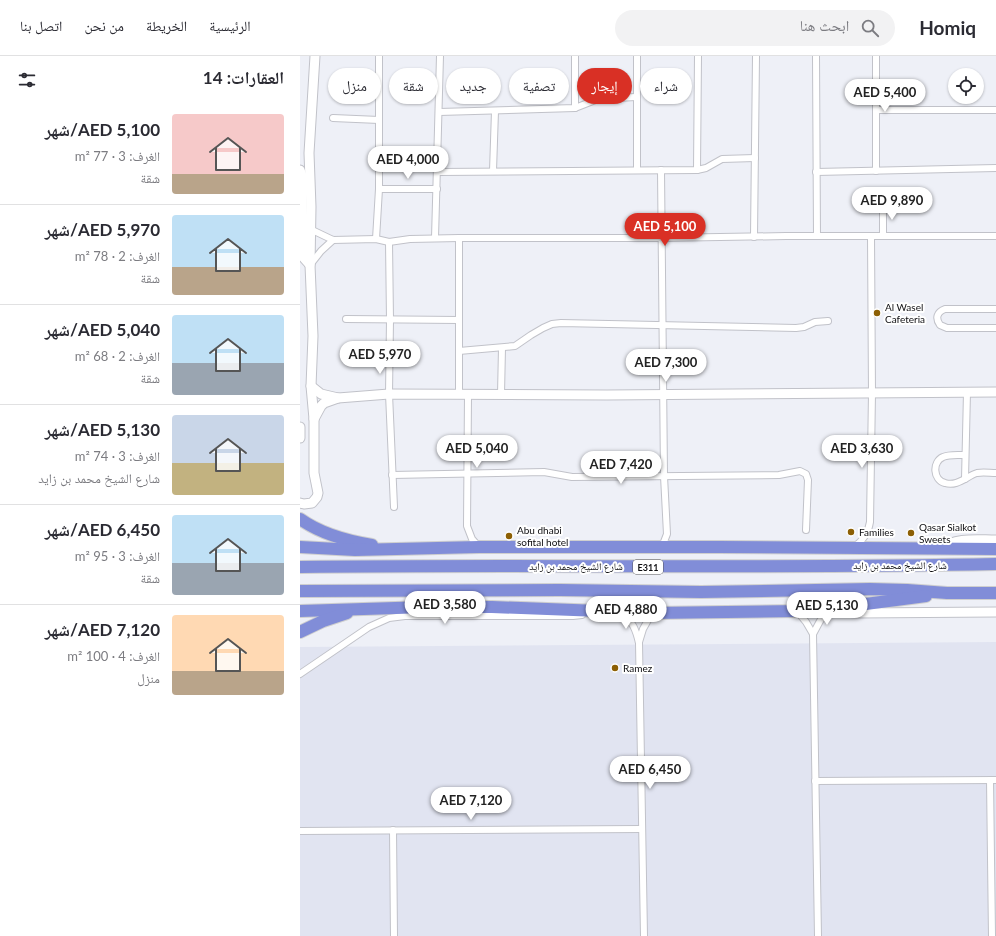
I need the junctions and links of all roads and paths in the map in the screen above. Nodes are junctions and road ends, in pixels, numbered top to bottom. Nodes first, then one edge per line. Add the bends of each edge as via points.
1 (315, 56) edge
2 (379, 56) edge
3 (440, 56) edge
4 (575, 56) edge
5 (637, 56) edge
6 (698, 56) edge
7 (756, 56) edge
8 (816, 56) edge
9 (876, 56) edge
10 (636, 97) junction
11 (575, 108) junction
12 (876, 110) junction
13 (996, 110) edge
14 (495, 111) junction
15 (439, 112) junction
16 (333, 118) dead end
17 (379, 120) junction
18 (755, 158) junction
19 (996, 168) edge
20 (300, 170) edge
21 (637, 170) junction
22 (661, 170) junction
23 (697, 170) junction
24 (494, 171) junction
25 (876, 171) junction
26 (437, 172) junction
27 (816, 172) junction
28 (379, 189) junction
29 (437, 189) junction
30 (883, 206) dead end
31 (310, 229) junction
32 (817, 236) junction
33 (871, 236) junction
34 (883, 236) junction
35 (996, 236) edge
36 (754, 237) junction
37 (435, 238) junction
38 (460, 238) junction
39 (661, 238) junction
40 (376, 239) junction
41 (333, 240) junction
42 (388, 242) junction
43 (310, 265) junction
44 (996, 309) edge
45 (346, 319) dead end
46 (390, 320) junction
47 (459, 320) junction
48 (828, 321) dead end
49 (663, 325) junction
50 (996, 328) edge
51 (502, 348) junction
52 (459, 351) junction
53 (311, 386) junction
54 (967, 392) junction
55 (996, 392) edge
56 (872, 393) junction
57 (388, 394) junction
58 (501, 394) junction
59 (664, 394) junction
60 (459, 395) junction
61 (468, 395) junction
62 (338, 398) junction
63 (314, 419) junction
64 (300, 427) edge
65 (300, 438) edge
66 (965, 455) junction
67 (468, 473) junction
68 (996, 473) edge
69 (392, 475) junction
70 (664, 476) junction
71 (965, 479) junction
72 (300, 502) edge
73 (394, 507) dead end
74 (300, 519) edge
75 (300, 530) edge
76 (806, 530) dead end
77 (996, 540) edge
78 (662, 546) junction
79 (300, 547) edge
80 (479, 547) junction
81 (401, 548) junction
82 (852, 548) junction
83 (939, 549) junction
84 (996, 549) edge
85 (386, 550) junction
86 (996, 564) edge
87 (300, 567) edge
88 (300, 591) edge
89 (947, 593) junction
90 (996, 593) edge
91 (828, 609) junction
92 (362, 610) junction
93 (300, 611) edge
94 (797, 611) junction
95 (599, 612) junction
96 (621, 612) junction
97 (996, 612) edge
98 (652, 613) junction
99 (300, 632) edge
100 (813, 634) junction
101 (638, 643) junction
102 (300, 674) edge
103 (993, 780) edge
104 (815, 781) junction
105 (642, 829) junction
106 (393, 830) junction
107 (300, 831) edge
108 (993, 932) edge
109 (394, 936) edge
110 (644, 936) edge
111 (818, 936) edge

1 - 31 street via 310,153
2 - 17 street
3 - 15 street
4 - 11 street
5 - 10 street
6 - 23 street
7 - 18 street
8 - 27 street
9 - 12 street
10 - 11 street via 598,99
10 - 21 street
11 - 14 street
12 - 13 street
12 - 25 street
14 - 15 street
14 - 24 street
15 - 26 street
16 - 17 street
17 - 28 street
18 - 23 street via 722,159
18 - 36 street
19 - 25 street
20 - 43 street via 303,257
21 - 22 street
21 - 24 street
22 - 23 street
22 - 39 street
24 - 26 street
25 - 27 street
26 - 29 street
27 - 32 street
28 - 29 street
28 - 40 street
29 - 37 street
30 - 34 street
31 - 41 street
31 - 43 street
32 - 33 street
32 - 36 street
33 - 34 street
33 - 56 street
34 - 35 street
36 - 39 street
37 - 38 street
37 - 42 street
38 - 39 street
38 - 47 street
39 - 49 street
40 - 41 street
40 - 42 street
41 - 43 street
42 - 46 street
43 - 53 street via 313,336
44 - 50 street via 945,308 938,313 937,318 940,325 947,328
45 - 46 street
46 - 47 street
46 - 57 street
47 - 52 street
48 - 49 street via 796,328
49 - 51 street via 556,323 531,335 518,345
49 - 59 street
51 - 52 street
51 - 58 street
52 - 60 street
53 - 62 street via 321,394
53 - 63 street
54 - 55 street
54 - 56 street
54 - 66 street
56 - 59 street
56 - 82 street via 869,528 863,539
57 - 60 street
57 - 62 street
57 - 69 street
58 - 59 street
58 - 61 street
59 - 70 street
60 - 61 street
61 - 67 street
62 - 63 street via 324,403
63 - 72 street via 314,473 318,493 312,503
64 - 65 street
66 - 71 street
66 - 71 street via 943,457 935,468 937,477 944,483 953,484
67 - 69 street
67 - 70 street via 544,472 572,477
67 - 80 street via 467,526 472,539
68 - 71 street via 980,473
69 - 73 street
70 - 76 street via 779,475 803,472 808,480
70 - 78 street via 668,534
74 - 81 highway via 316,529 339,537
75 - 85 highway via 336,542
77 - 83 street via 959,540
78 - 80 highway
78 - 82 highway
79 - 85 highway
80 - 81 highway
81 - 85 highway
82 - 83 highway
83 - 84 highway
86 - 87 highway, شارع الشيخ محمد بن زايد / E311
88 - 89 highway via 701,592 870,589
89 - 90 highway
89 - 91 highway
91 - 94 highway
91 - 97 street via 846,613
91 - 100 street
92 - 93 highway
92 - 95 highway via 492,607
92 - 99 highway via 323,621
94 - 98 highway
94 - 100 street
95 - 96 highway
95 - 102 street via 573,616 393,617 369,627
96 - 98 highway
96 - 101 street via 634,626
98 - 101 street
100 - 104 street
101 - 105 street
103 - 104 street
103 - 108 street
104 - 111 street
105 - 106 street
105 - 110 street
106 - 107 street
106 - 109 street

